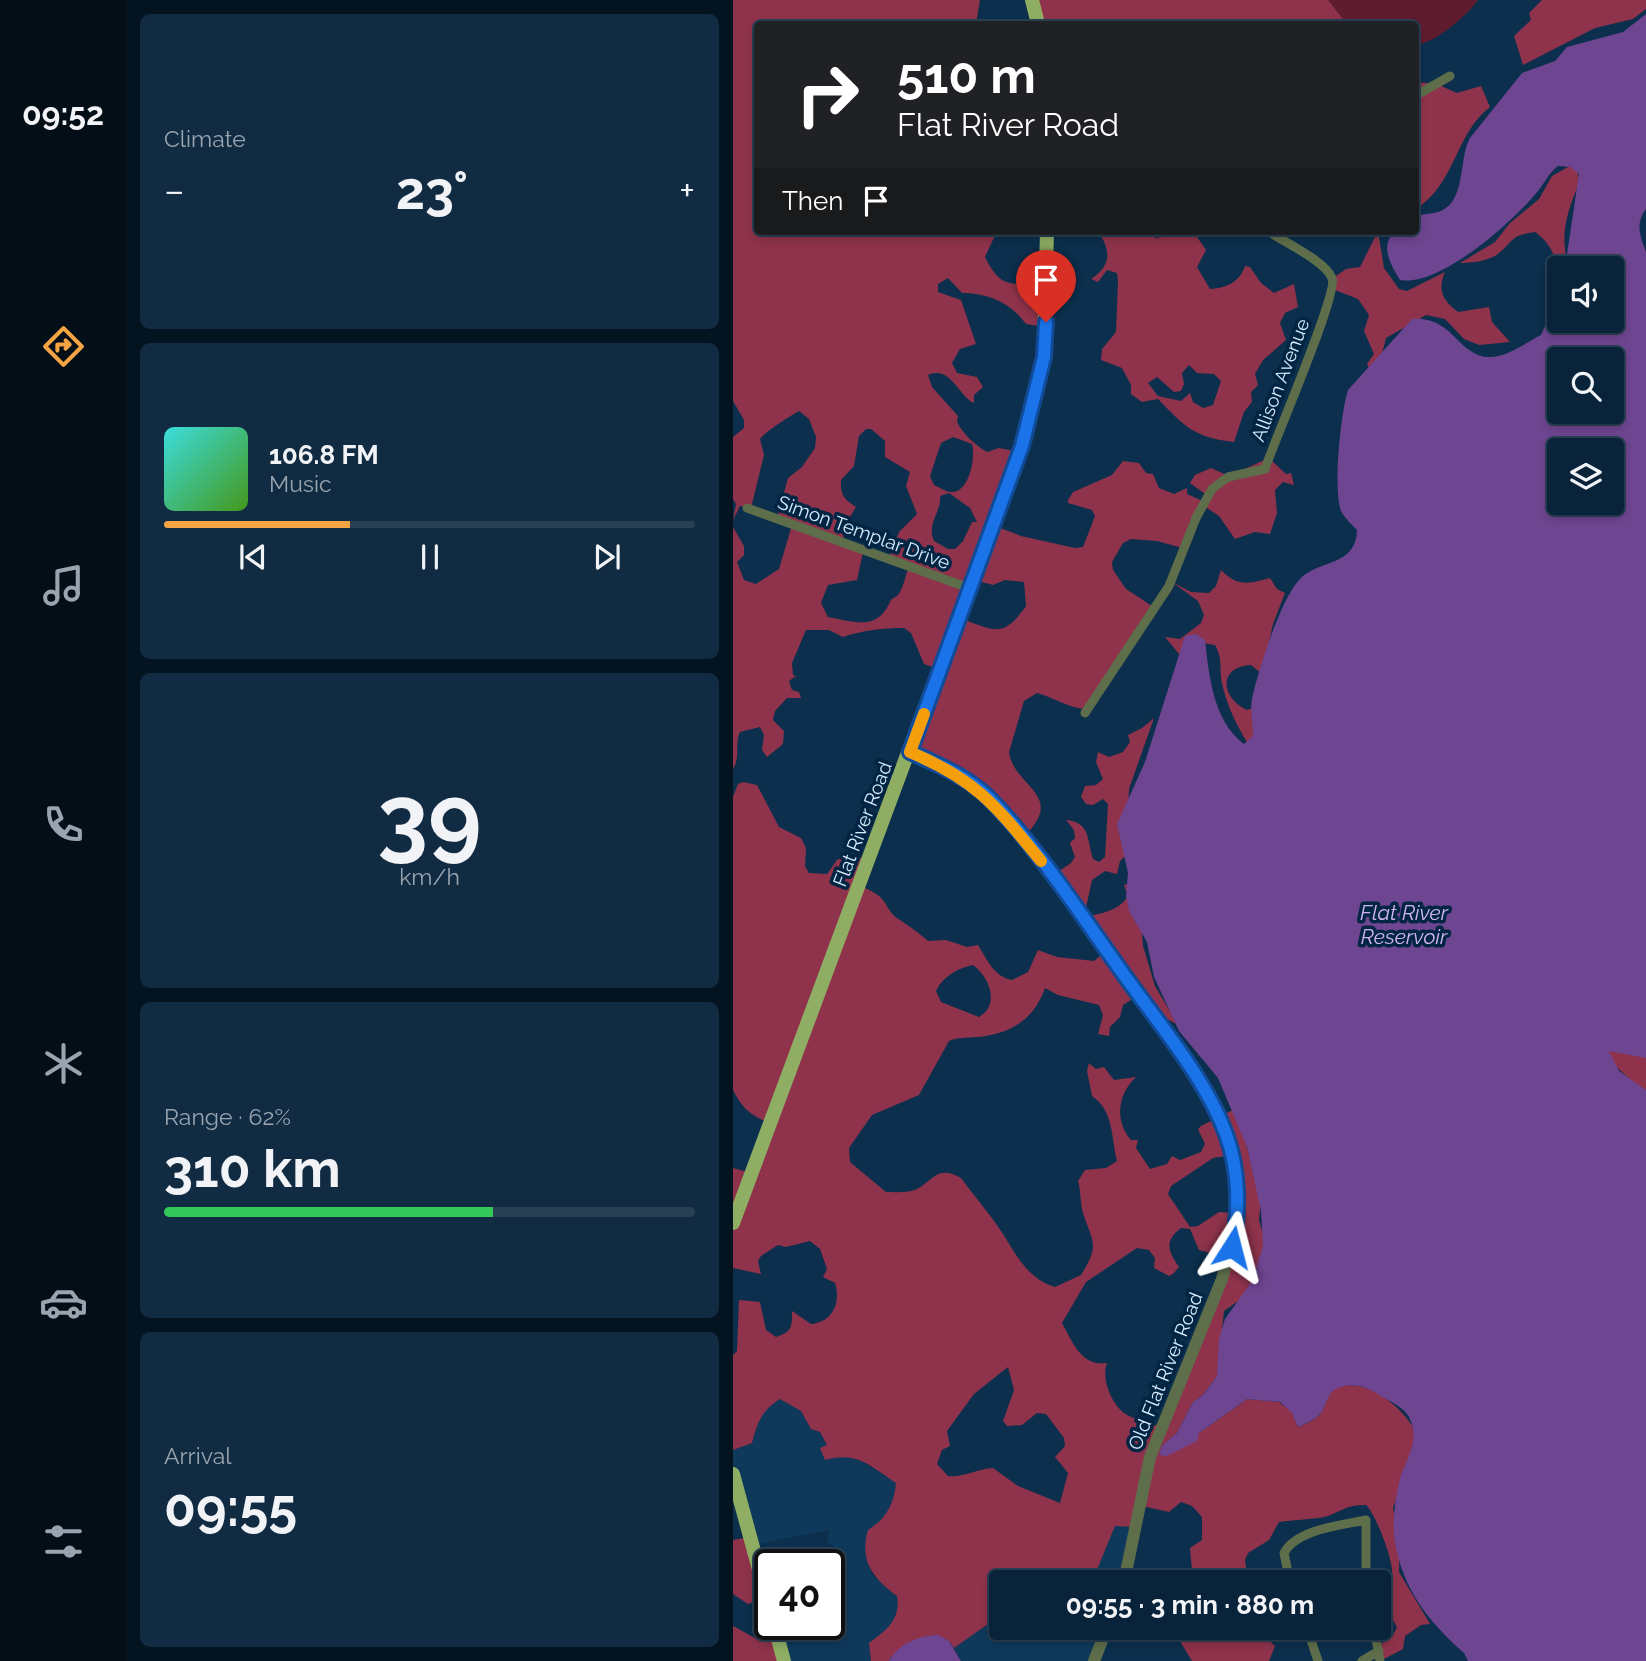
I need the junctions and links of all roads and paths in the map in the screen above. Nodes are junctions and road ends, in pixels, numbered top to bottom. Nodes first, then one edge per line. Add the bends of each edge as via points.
1 (1032, 0) edge
2 (1037, 21) edge
3 (1450, 76) dead end
4 (1419, 94) edge
5 (1047, 235) edge
6 (1274, 235) edge
7 (747, 508) dead end
8 (969, 589) junction
9 (1085, 713) dead end
10 (910, 752) junction
11 (733, 1223) edge
12 (733, 1474) edge
13 (754, 1551) edge
14 (1126, 1570) edge
15 (1288, 1570) edge
16 (1366, 1570) edge
17 (778, 1640) edge
18 (1102, 1640) edge
19 (1311, 1640) edge
20 (1380, 1656) edge
21 (784, 1661) edge
22 (1094, 1661) edge
23 (1318, 1661) edge
24 (1362, 1661) edge

1 - 2 main road
3 - 4 street
5 - 8 main road, Flat River Road via 1044,357 1022,446
6 - 9 street, Allison Avenue via 1324,266 1335,286 1265,469 1228,477 1212,489 1169,586
7 - 8 street, Simon Templar Drive
8 - 10 main road, Flat River Road
10 - 11 main road, Flat River Road
10 - 14 street, Old Flat River Road via 979,790 1026,843 1188,1065 1221,1121 1229,1145 1238,1201 1232,1247 1149,1457
12 - 13 main road
15 - 16 street via 1284,1553 1292,1542 1366,1520
17 - 21 main road
18 - 22 street
19 - 23 street
20 - 24 street

